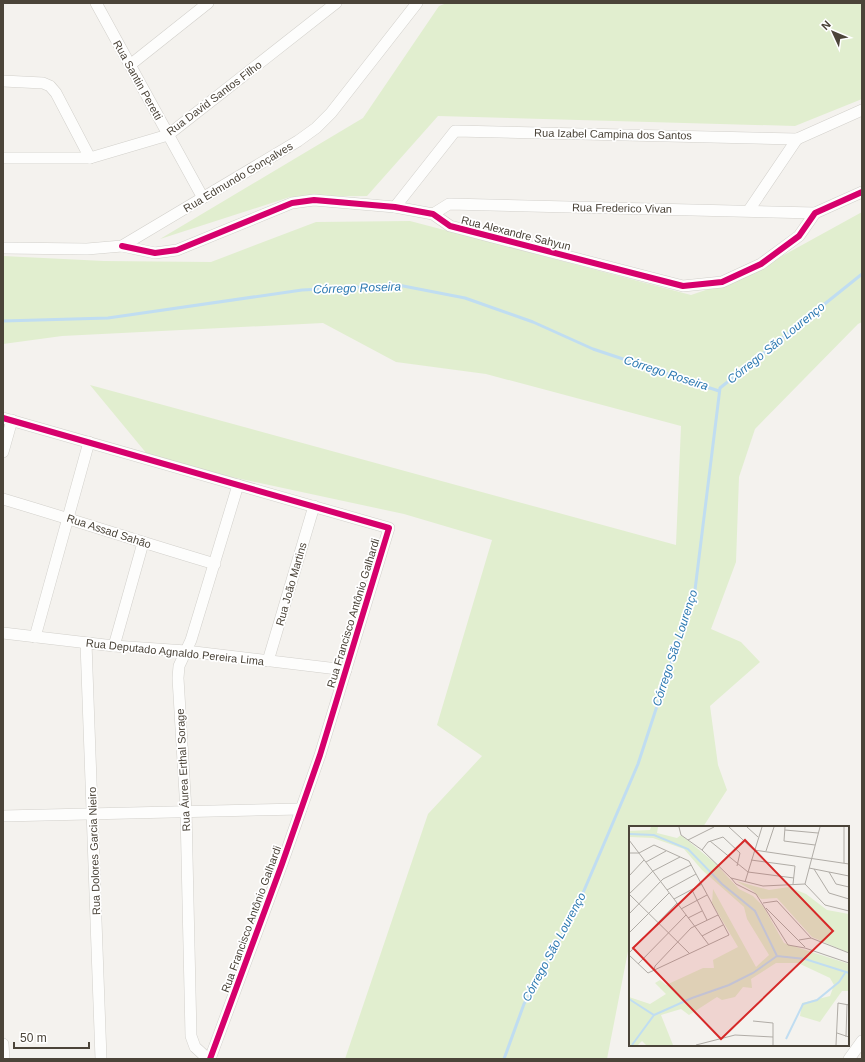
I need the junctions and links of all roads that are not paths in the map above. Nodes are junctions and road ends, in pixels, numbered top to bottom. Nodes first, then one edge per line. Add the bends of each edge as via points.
1 (96, 3) edge
2 (208, 3) edge
3 (336, 3) edge
4 (417, 3) edge
5 (130, 65) junction
6 (3, 81) edge
7 (862, 110) edge
8 (168, 135) junction
9 (797, 139) junction
10 (3, 158) edge
11 (90, 158) junction
12 (862, 192) edge
13 (203, 198) junction
14 (395, 207) junction
15 (749, 210) junction
16 (815, 213) junction
17 (433, 214) junction
18 (122, 246) junction
19 (3, 248) edge
20 (7, 419) edge
21 (89, 442) junction
22 (3, 452) edge
23 (238, 485) junction
24 (3, 499) edge
25 (314, 506) junction
26 (68, 518) junction
27 (143, 543) junction
28 (215, 564) junction
29 (3, 633) edge
30 (35, 637) junction
31 (86, 643) junction
32 (114, 646) junction
33 (186, 651) junction
34 (268, 661) junction
35 (346, 670) junction
36 (301, 809) junction
37 (186, 811) junction
38 (92, 814) junction
39 (3, 816) edge
40 (862, 1040) edge
41 (3, 1044) edge
42 (4, 1059) edge
43 (101, 1059) edge
44 (209, 1059) edge
45 (849, 1059) edge

1 - 5 street, Rua Santin Peretti
2 - 5 street
3 - 8 street, Rua David Santos Filho
4 - 13 street, Rua Edmundo Gonçalves via 331,113 316,128
5 - 8 street, Rua Santin Peretti
6 - 11 street via 44,83 50,86
7 - 9 street, Rua Izabel Campina dos Santos
8 - 11 street, Rua David Santos Filho
8 - 13 street, Rua Santin Peretti
9 - 14 street, Rua Izabel Campina dos Santos via 455,131
9 - 15 street
10 - 11 street, Rua David Santos Filho
12 - 16 street
13 - 18 street, Rua Edmundo Gonçalves
14 - 17 street, Rua Alexandre Sahyun
14 - 18 street, Rua Alexandre Sahyun via 314,200 292,203 176,250 155,253
15 - 16 street, Rua Frederico Vivan
15 - 17 street, Rua Frederico Vivan via 449,204
16 - 17 street, Rua Alexandre Sahyun via 799,236 761,264 722,282 683,286 450,226
18 - 19 street, Rua Edmundo Gonçalves via 86,249
20 - 21 street, Rua Francisco Antônio Galhardi
20 - 22 street
21 - 23 street, Rua Francisco Antônio Galhardi
21 - 26 street
23 - 25 street, Rua Francisco Antônio Galhardi
23 - 28 street, Rua Áurea Erthal Sorage
24 - 26 street, Rua Assad Sahão
25 - 34 street, Rua João Martins
25 - 35 street, Rua Francisco Antônio Galhardi via 389,528
26 - 27 street, Rua Assad Sahão
26 - 30 street
27 - 28 street, Rua Assad Sahão
27 - 32 street
28 - 33 street, Rua Áurea Erthal Sorage
29 - 30 street, Rua Deputado Agnaldo Pereira Lima
30 - 31 street, Rua Deputado Agnaldo Pereira Lima
31 - 32 street, Rua Deputado Agnaldo Pereira Lima
31 - 38 street, Rua Dolores Garcia Nieiro
32 - 33 street, Rua Deputado Agnaldo Pereira Lima
33 - 34 street, Rua Deputado Agnaldo Pereira Lima
33 - 37 street, Rua Áurea Erthal Sorage via 179,666 178,678
34 - 35 street, Rua Deputado Agnaldo Pereira Lima
35 - 36 street, Rua Francisco Antônio Galhardi
36 - 37 street
36 - 44 street, Rua Francisco Antônio Galhardi via 280,872
37 - 38 street
37 - 44 street, Rua Áurea Erthal Sorage via 191,1036 196,1047
38 - 39 street
38 - 43 street, Rua Dolores Garcia Nieiro
40 - 45 street
41 - 42 street

